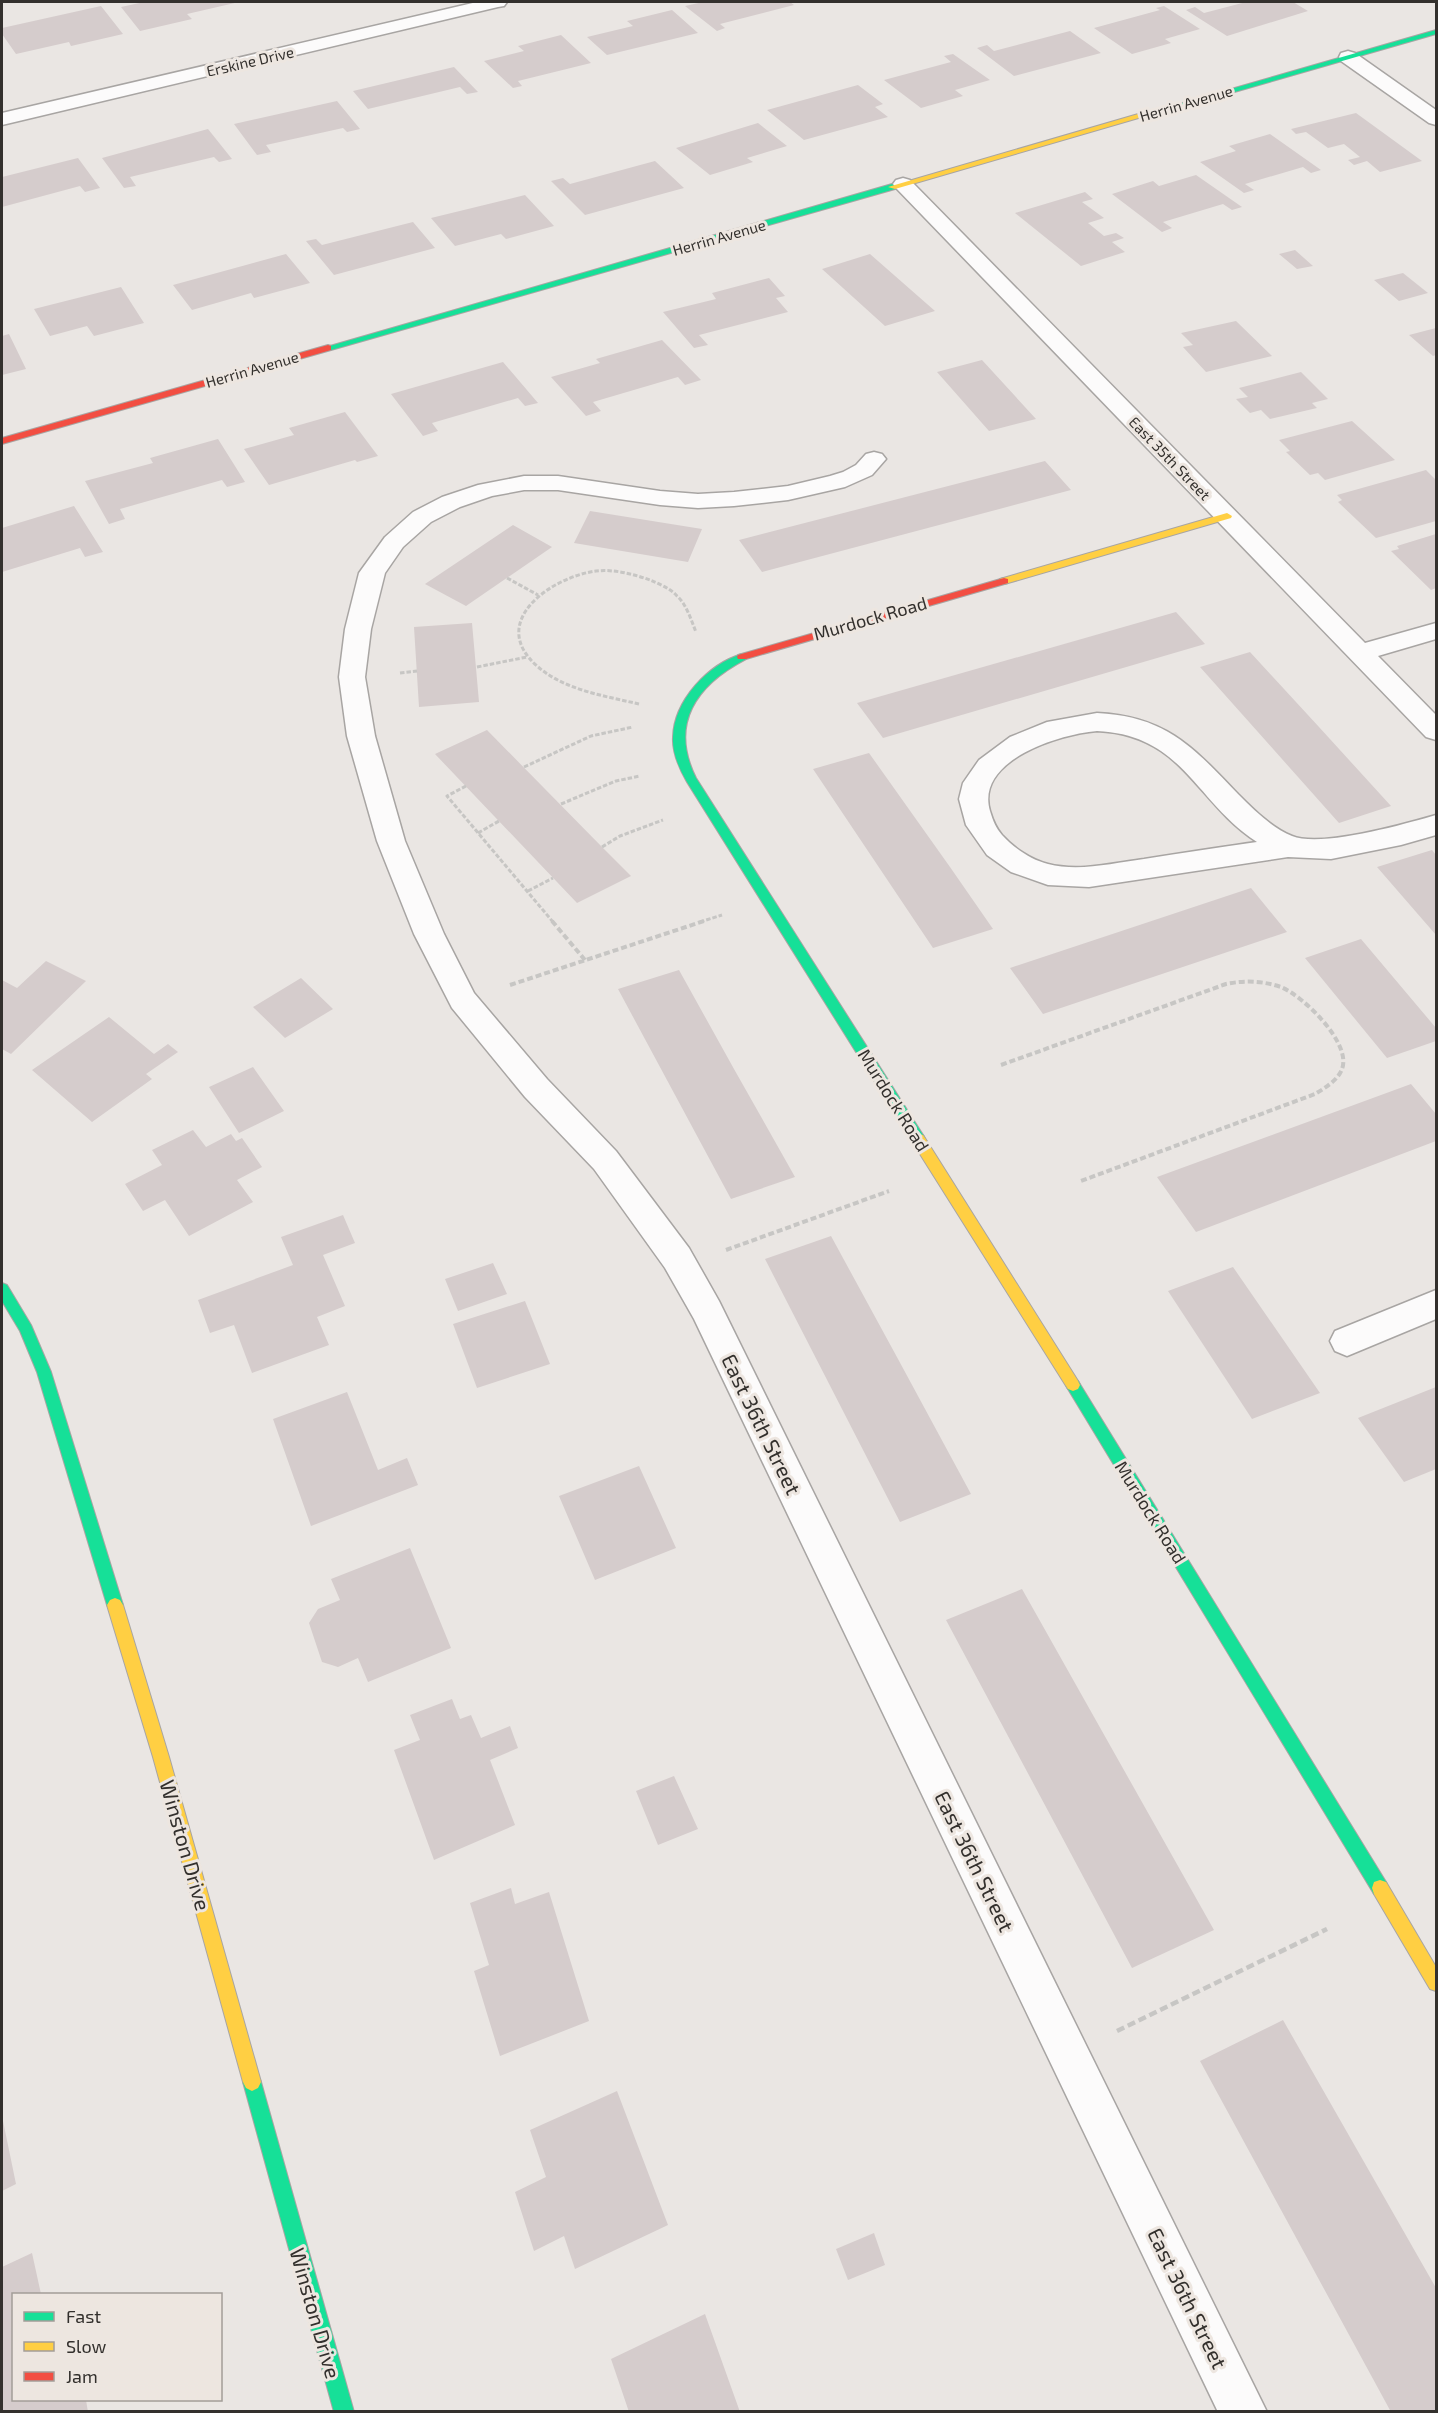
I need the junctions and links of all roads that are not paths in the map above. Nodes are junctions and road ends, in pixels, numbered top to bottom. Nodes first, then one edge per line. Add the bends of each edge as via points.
1 (498, 2) edge
2 (1437, 32) edge
3 (1348, 57) junction
4 (2, 119) edge
5 (1437, 119) edge
6 (903, 184) junction
7 (2, 441) edge
8 (874, 459) dead end
9 (1227, 516) junction
10 (1437, 631) edge
11 (1360, 653) junction
12 (1437, 731) edge
13 (1437, 825) edge
14 (1288, 847) junction
15 (2, 1289) edge
16 (1437, 1304) edge
17 (1347, 1341) dead end
18 (1437, 1983) edge
19 (344, 2412) edge
20 (1243, 2412) edge

1 - 4 street, Erskine Drive
2 - 3 street, Herrin Avenue
3 - 5 street
3 - 6 street, Herrin Avenue
6 - 7 street, Herrin Avenue
6 - 9 street, East 35th Street
8 - 20 street, East 36th Street via 852,477 788,493 734,499 679,499 558,483 524,483 487,490 422,517 394,542 372,573 358,629 352,677 361,736 391,841 429,934 463,1000 536,1088 605,1160 676,1258 707,1311
9 - 11 street, East 35th Street
9 - 18 street, Murdock Road via 746,655 709,678 684,713 679,750 691,779 972,1222
10 - 11 street
11 - 12 street, East 35th Street
13 - 14 street via 1331,849
14 - 14 street via 1089,877 1062,877 1009,858 988,838 978,821 972,795 979,778 1014,745 1072,725 1116,723 1157,736 1186,754 1250,823
15 - 19 street, Winston Drive via 16,1308 40,1360 54,1402 161,1757
16 - 17 street

